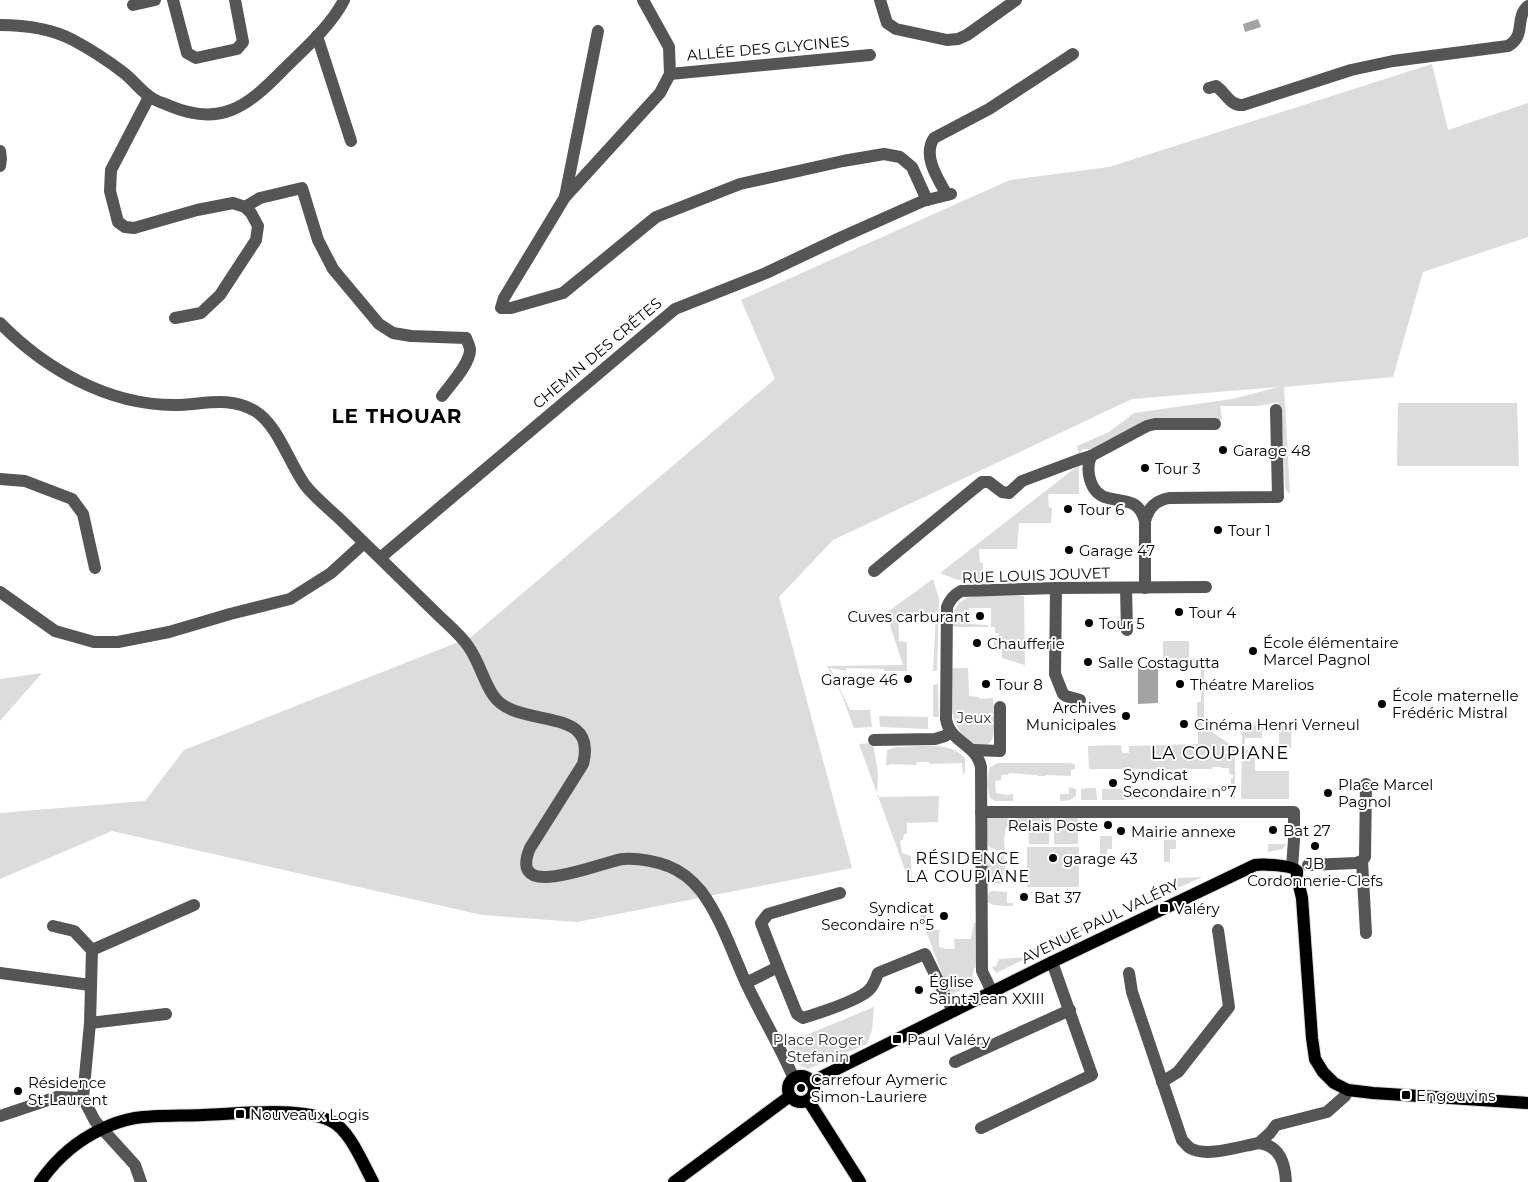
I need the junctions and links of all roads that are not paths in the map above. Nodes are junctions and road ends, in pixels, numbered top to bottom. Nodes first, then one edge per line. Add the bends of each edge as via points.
1 (155, 0) edge
2 (173, 0) edge
3 (235, 0) edge
4 (344, 0) edge
5 (643, 0) edge
6 (880, 0) edge
7 (1016, 0) edge
8 (133, 5) dead end
9 (1528, 6) edge
10 (0, 25) edge
11 (598, 31) dead end
12 (317, 36) junction
13 (1073, 54) dead end
14 (870, 55) dead end
15 (670, 74) junction
16 (1209, 88) dead end
17 (150, 97) junction
18 (351, 141) dead end
19 (0, 151) edge
20 (0, 166) edge
21 (565, 197) junction
22 (928, 200) junction
23 (245, 207) junction
24 (175, 318) dead end
25 (0, 322) edge
26 (442, 396) dead end
27 (1276, 410) dead end
28 (1215, 424) dead end
29 (1091, 456) junction
30 (0, 479) edge
31 (1145, 520) junction
32 (364, 543) junction
33 (380, 558) junction
34 (95, 568) dead end
35 (874, 571) dead end
36 (1206, 586) dead end
37 (1056, 588) junction
38 (1126, 588) junction
39 (1145, 588) junction
40 (0, 592) edge
41 (1127, 630) dead end
42 (1080, 700) dead end
43 (1000, 707) dead end
44 (950, 732) junction
45 (874, 740) dead end
46 (974, 750) junction
47 (1366, 784) dead end
48 (981, 812) junction
49 (1362, 861) junction
50 (1293, 872) junction
51 (840, 893) dead end
52 (194, 904) dead end
53 (52, 926) dead end
54 (1218, 930) dead end
55 (1366, 933) dead end
56 (92, 950) junction
57 (1052, 962) junction
58 (778, 967) junction
59 (0, 973) edge
60 (1129, 973) dead end
61 (746, 983) junction
62 (90, 985) junction
63 (992, 992) junction
64 (1070, 1010) junction
65 (953, 1011) junction
66 (166, 1014) dead end
67 (90, 1023) junction
68 (955, 1062) dead end
69 (794, 1079) junction
70 (811, 1082) junction
71 (1162, 1082) junction
72 (1348, 1090) junction
73 (790, 1096) junction
74 (83, 1098) junction
75 (808, 1100) junction
76 (1528, 1103) edge
77 (0, 1116) edge
78 (102, 1128) junction
79 (981, 1128) dead end
80 (1259, 1143) junction
81 (40, 1182) edge
82 (141, 1182) edge
83 (374, 1182) edge
84 (674, 1182) edge
85 (860, 1182) edge
86 (1286, 1182) edge

1 - 8 street
2 - 3 street via 187,53 196,58 238,49 243,42
4 - 12 street
5 - 15 street via 668,47
6 - 7 street via 887,23 896,29 947,40 962,37
9 - 16 street via 1522,15 1520,33 1508,46 1393,61 1351,70 1243,106 1236,106 1216,86
10 - 17 street via 47,29 74,40 124,73
11 - 21 street
12 - 17 street via 260,95 226,113 203,116
12 - 18 street
13 - 22 street, CHEMIN DES CRÊTES via 989,109 934,138 930,147 931,158 936,176 949,194
14 - 15 street, ALLÉE DES GLYCINES
15 - 21 street via 660,94
17 - 23 street via 111,170 110,191 118,222 134,228 233,203
19 - 20 street
21 - 22 street via 501,308 563,293 656,217 740,184 884,154 900,157 912,167
22 - 33 street, CHEMIN DES CRÊTES via 766,274 675,309
23 - 24 street via 258,226 256,240 220,295 201,313
23 - 26 street via 260,198 302,188 318,240 333,269 379,324 393,333 411,336 466,338 470,350 468,358
25 - 32 street via 30,350 60,371 120,397 148,404 174,405 227,401 256,412 269,424 306,486
27 - 31 street via 1278,497 1169,498 1153,504
28 - 29 street via 1147,426
29 - 31 street via 1088,475 1099,495 1135,505
29 - 35 street via 1022,482 1009,493 989,482 982,482
30 - 34 street via 25,481 72,499 84,514
31 - 39 street
32 - 33 street
32 - 40 street via 331,573 290,599 169,632 118,642 94,642 55,631
33 - 61 street via 468,645 494,697 522,713 568,724 579,731 586,744 583,764 530,848 526,866 531,873 552,878 624,859 653,862 680,871 694,882 710,905
36 - 39 street, RUE LOUIS JOUVET
37 - 38 street, RUE LOUIS JOUVET
37 - 42 street via 1055,674 1063,694
37 - 44 street, RUE LOUIS JOUVET via 961,592 952,597 947,607 946,720
38 - 39 street, RUE LOUIS JOUVET
38 - 41 street
43 - 46 street via 1000,751
44 - 45 street via 935,739
44 - 46 street
46 - 48 street via 981,766
47 - 49 street via 1366,851
48 - 50 street via 1294,812
48 - 63 street via 982,971
49 - 50 street via 1308,864
49 - 55 street
50 - 57 main road, AVENUE PAUL VALÉRY via 1266,863 1255,865
50 - 72 main road via 1301,890 1315,1059 1334,1083
51 - 58 street via 768,914 762,923
52 - 56 street
53 - 56 street via 74,932
54 - 71 street via 1229,1006 1178,1072
56 - 62 street
57 - 63 main road, AVENUE PAUL VALÉRY
57 - 64 street
58 - 61 street
58 - 65 street via 797,1014 803,1018 867,992 878,973 925,954
59 - 62 street
60 - 71 street via 1132,992
61 - 69 street
62 - 67 street
63 - 65 main road, AVENUE PAUL VALÉRY
64 - 68 street
64 - 79 street via 1092,1075
65 - 70 main road, AVENUE PAUL VALÉRY
66 - 67 street
67 - 74 street
69 - 70 main road via 801,1077
69 - 73 main road via 788,1086
70 - 75 main road via 812,1094
71 - 80 street via 1182,1140 1190,1148 1211,1152
72 - 76 main road
72 - 80 street via 1327,1112 1276,1125
73 - 75 main road via 799,1102
73 - 84 main road
74 - 77 street via 57,1097
74 - 78 street via 94,1122
75 - 85 main road
78 - 81 main road via 76,1144
78 - 82 street via 135,1165
78 - 83 main road via 133,1118 157,1116 274,1113 319,1116 332,1121 350,1140
80 - 86 street via 1274,1149 1282,1157

